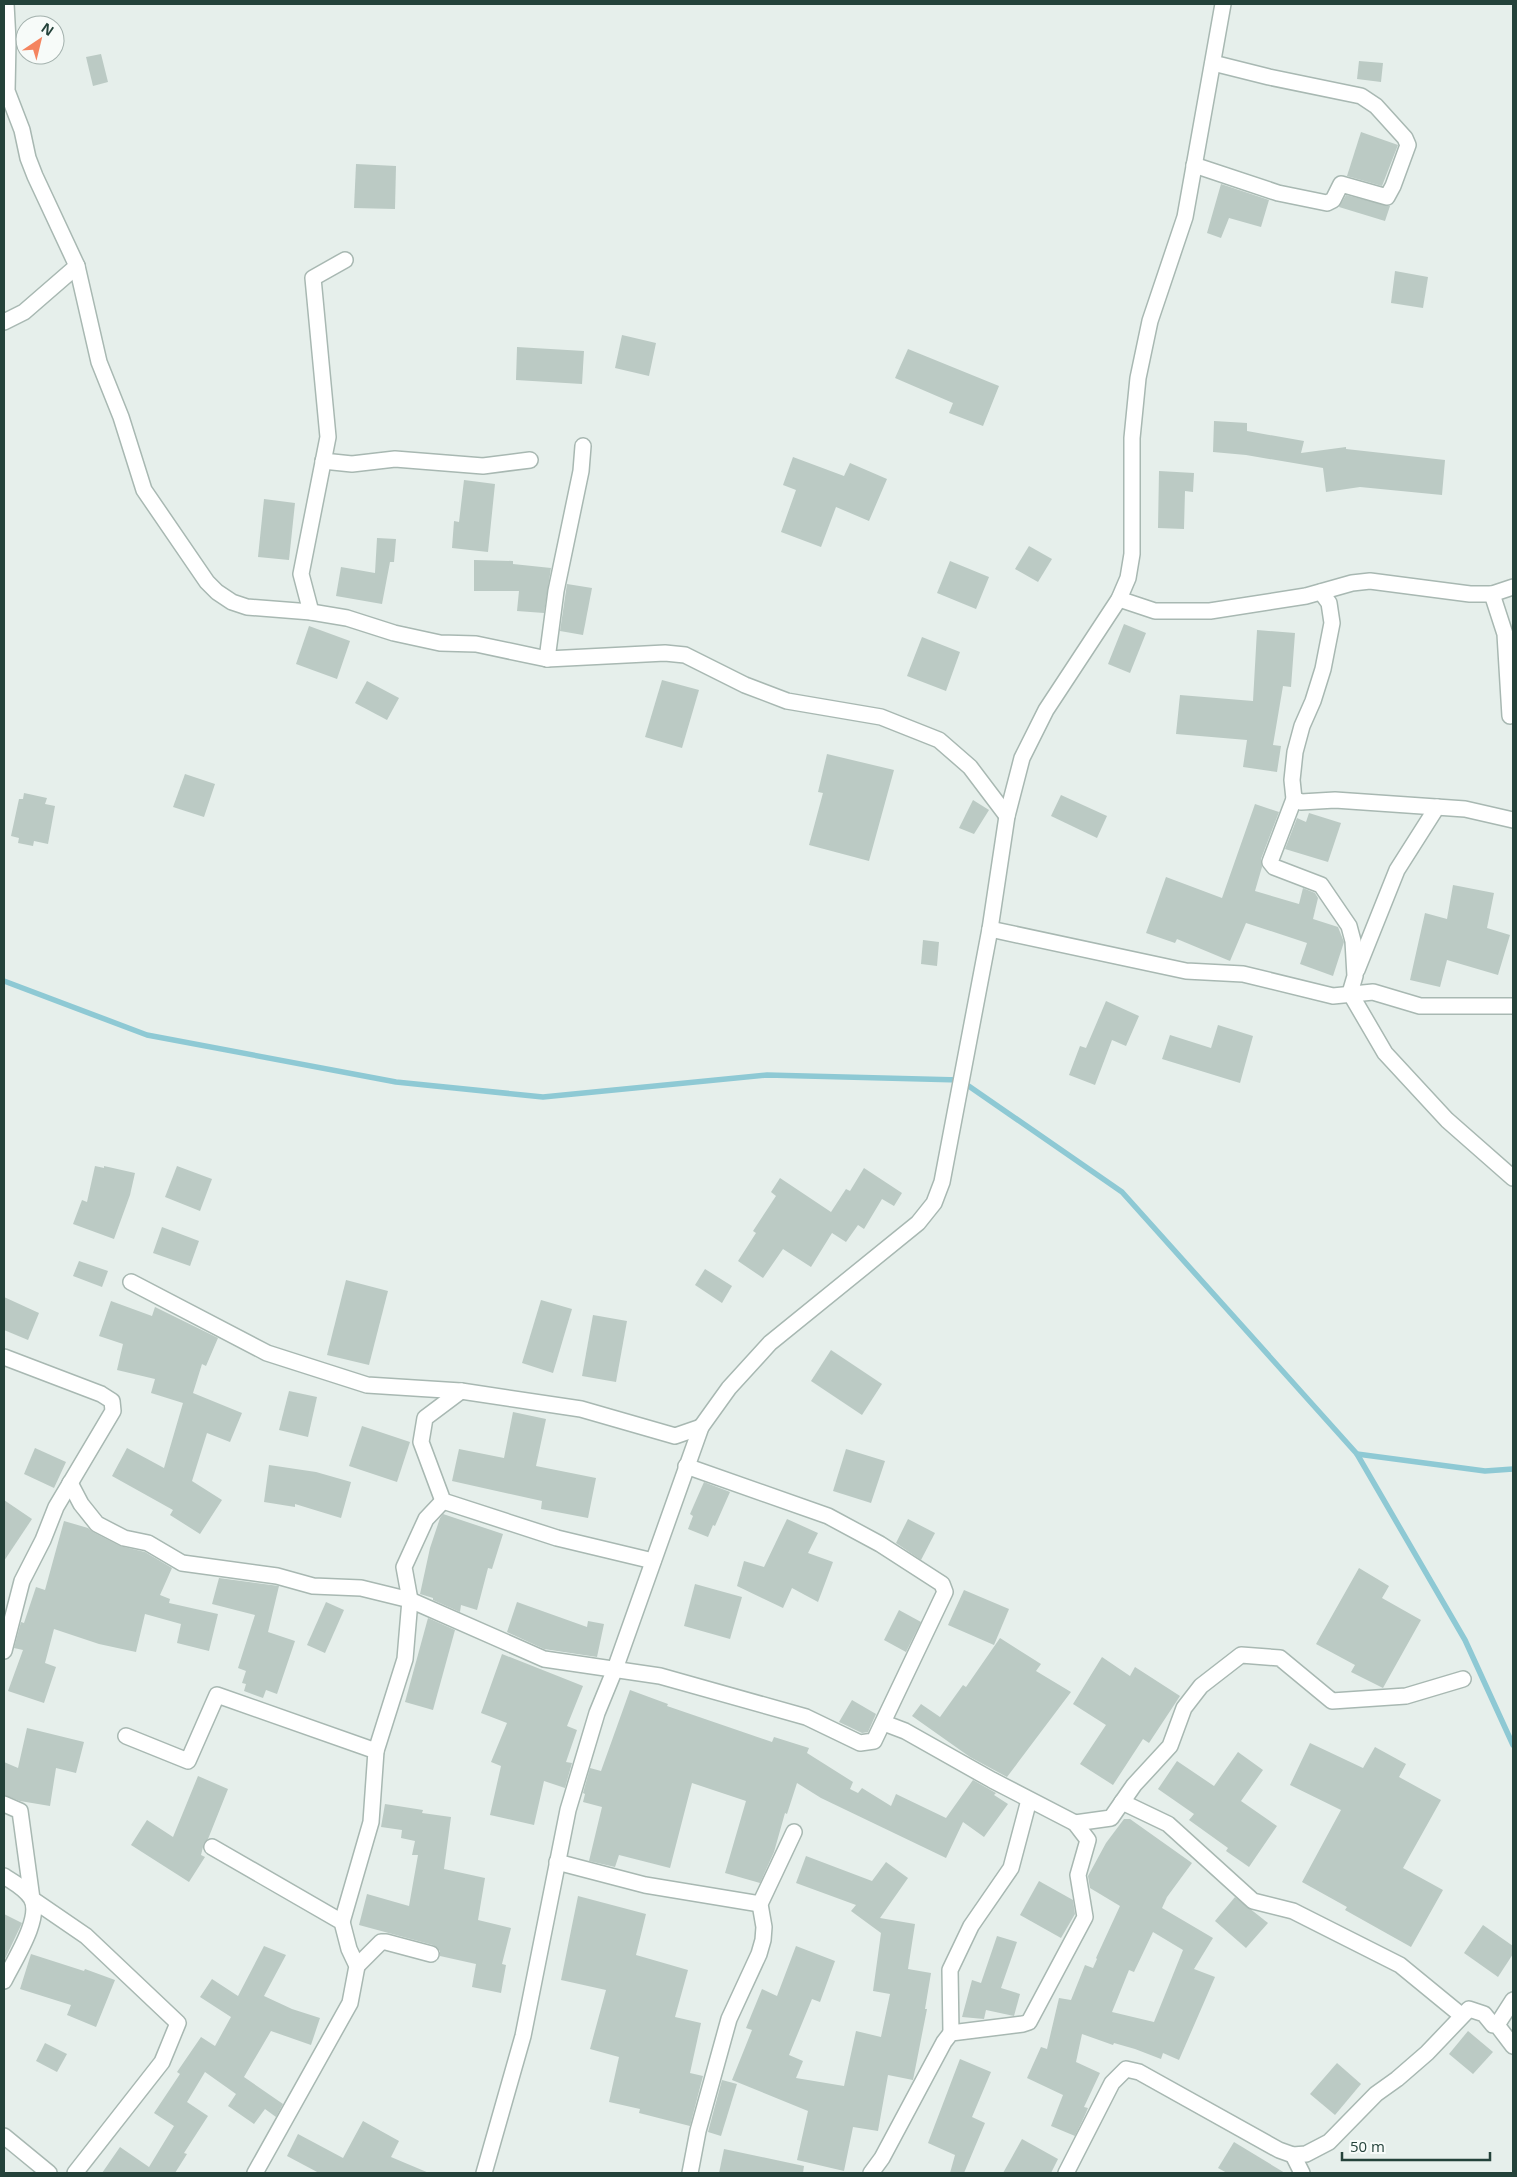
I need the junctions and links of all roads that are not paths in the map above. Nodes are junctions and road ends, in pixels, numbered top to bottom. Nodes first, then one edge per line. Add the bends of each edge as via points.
1 (6, 4) edge
2 (1223, 4) edge
3 (1213, 63) junction
4 (5, 91) edge
5 (1194, 165) junction
6 (345, 260) dead end
7 (77, 266) junction
8 (4, 322) edge
9 (583, 446) dead end
10 (530, 460) dead end
11 (324, 461) junction
12 (1513, 587) edge
13 (1321, 592) junction
14 (1492, 594) junction
15 (1119, 599) junction
16 (311, 612) junction
17 (547, 659) junction
18 (1510, 716) dead end
19 (1294, 799) junction
20 (1437, 807) junction
21 (1007, 816) junction
22 (1513, 820) edge
23 (990, 929) junction
24 (1355, 976) junction
25 (1350, 993) junction
26 (1513, 1006) edge
27 (1513, 1178) edge
28 (131, 1282) dead end
29 (4, 1357) edge
30 (461, 1392) junction
31 (701, 1428) junction
32 (686, 1466) junction
33 (70, 1482) junction
34 (443, 1502) junction
35 (653, 1561) junction
36 (410, 1600) junction
37 (4, 1651) edge
38 (615, 1669) junction
39 (1463, 1679) dead end
40 (884, 1723) junction
41 (126, 1736) dead end
42 (376, 1751) junction
43 (1029, 1800) junction
44 (1122, 1802) junction
45 (4, 1804) edge
46 (1075, 1824) junction
47 (794, 1832) dead end
48 (212, 1847) dead end
49 (557, 1862) junction
50 (4, 1876) edge
51 (32, 1899) junction
52 (760, 1904) junction
53 (342, 1922) junction
54 (431, 1954) dead end
55 (357, 1966) junction
56 (4, 1981) edge
57 (1513, 2000) edge
58 (1461, 2015) junction
59 (1497, 2025) junction
60 (951, 2033) junction
61 (1513, 2046) edge
62 (4, 2136) edge
63 (1293, 2155) junction
64 (49, 2173) edge
65 (75, 2173) edge
66 (254, 2173) edge
67 (484, 2173) edge
68 (690, 2173) edge
69 (871, 2173) edge
70 (1066, 2173) edge
71 (1302, 2173) edge

1 - 4 street
2 - 3 street
3 - 5 street
3 - 5 street via 1360,96 1376,106 1408,145 1387,197 1341,184 1327,203 1278,193
4 - 7 street via 22,130 35,176
5 - 15 street via 1185,217 1150,321 1138,378 1132,438 1132,554 1128,578
6 - 11 street via 313,278 328,437
7 - 8 street via 24,312
7 - 16 street via 99,362 144,490 217,592 248,607
9 - 17 street
10 - 11 street via 483,466 395,459 352,464
11 - 16 street via 301,574
12 - 14 street
13 - 14 street via 1370,581
13 - 15 street via 1210,611 1155,611
13 - 19 street via 1329,603 1332,623 1323,669 1295,752
14 - 18 street via 1505,634
15 - 21 street via 1046,710 1022,758
16 - 17 street via 347,618 440,643 476,644
17 - 21 street via 666,653 686,655 745,686 787,701 881,717 939,740 970,766
19 - 20 street via 1301,802 1335,800
19 - 24 street via 1270,862 1274,867 1321,886 1349,926
20 - 22 street via 1465,809
20 - 24 street via 1397,870
21 - 23 street
23 - 25 street via 1186,971 1243,974 1333,996
23 - 31 street via 942,1182 934,1203 918,1223 770,1343 728,1388
24 - 25 street
25 - 26 street via 1373,992 1420,1006
25 - 27 street via 1385,1052 1447,1120
28 - 30 street via 267,1353 367,1385
29 - 33 street via 112,1401 113,1411
30 - 31 street via 581,1409 675,1436
30 - 34 street via 425,1418 421,1442
31 - 32 street
32 - 35 street
32 - 40 street via 828,1516 942,1584 945,1592
33 - 36 street via 81,1504 97,1524 124,1538 148,1543 182,1562 277,1576 314,1586 361,1588
33 - 37 street via 22,1580
34 - 35 street via 557,1538
34 - 36 street via 426,1519 404,1566
35 - 38 street
36 - 38 street via 544,1658
36 - 42 street via 405,1659
38 - 40 street via 660,1676 806,1717 860,1743 874,1741
38 - 49 street via 597,1713 568,1810
39 - 44 street via 1406,1696 1332,1701 1280,1658 1241,1654 1201,1686 1184,1708 1170,1746
40 - 43 street via 905,1731
41 - 42 street via 188,1761 217,1695
42 - 53 street via 371,1822
43 - 46 street
43 - 60 street via 1011,1868 970,1926 950,1970
44 - 46 street via 1111,1818
44 - 58 street via 1168,1824 1253,1900 1293,1911 1400,1965
45 - 51 street via 20,1811
46 - 60 street via 1088,1840 1078,1875 1085,1917 1029,2022
47 - 52 street
48 - 53 street
49 - 52 street via 645,1885
49 - 67 street via 523,2036
50 - 51 street
51 - 56 street via 34,1919
51 - 65 street via 86,1936 178,2023 162,2062
52 - 68 street via 763,1940 729,2020 698,2131
53 - 55 street
54 - 55 street via 381,1942
55 - 66 street via 350,2003
57 - 59 street
58 - 59 street via 1469,2009 1484,2014 1492,2025
58 - 63 street via 1427,2053 1376,2094 1329,2142 1306,2154
59 - 61 street
60 - 69 street
62 - 64 street
63 - 70 street via 1139,2072 1126,2069 1112,2083
63 - 71 street

